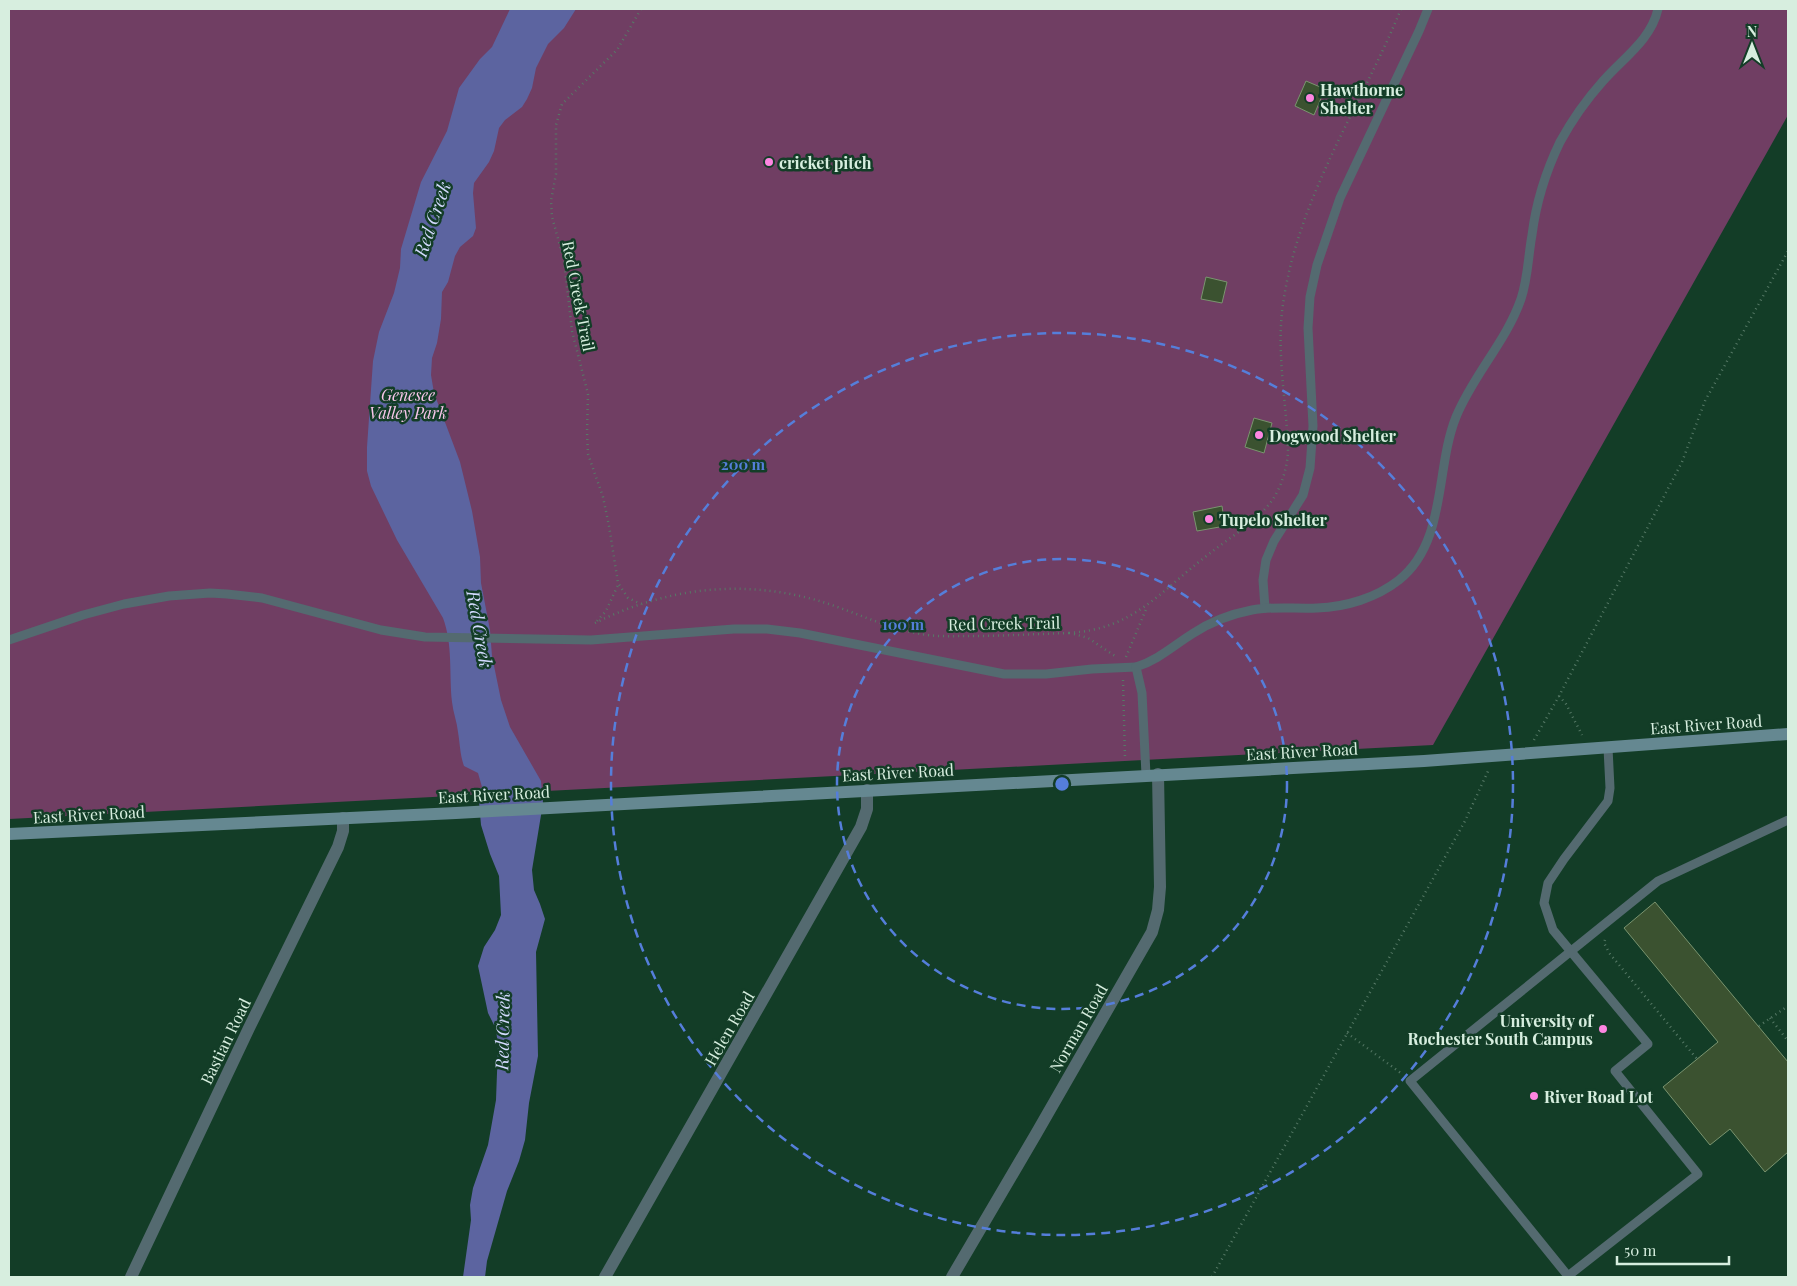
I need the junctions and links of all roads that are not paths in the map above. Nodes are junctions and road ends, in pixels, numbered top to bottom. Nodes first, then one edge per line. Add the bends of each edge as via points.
1 (1428, 9) edge
2 (1658, 9) edge
3 (1266, 608) junction
4 (9, 640) edge
5 (1136, 667) junction
6 (1788, 734) edge
7 (1608, 748) junction
8 (1152, 774) junction
9 (867, 790) junction
10 (343, 818) junction
11 (1788, 820) edge
12 (9, 834) edge
13 (1571, 950) junction
14 (132, 1277) edge
15 (605, 1277) edge
16 (952, 1277) edge

1 - 3 lane via 1343,190 1317,265 1309,312 1313,426 1310,468 1302,495 1266,560 1263,580
2 - 3 lane via 1647,34 1580,109 1552,160 1534,217 1528,273 1520,301 1456,416 1444,459 1434,523 1422,554 1399,580 1351,603 1318,608
3 - 5 lane via 1236,614 1205,626 1158,658
4 - 5 lane via 124,604 210,593 262,598 381,630 437,638 591,640 716,629 767,629 1004,674
5 - 8 lane
6 - 7 street, East River Road
7 - 8 street, East River Road via 1424,761
7 - 13 lane via 1608,801 1548,883 1544,903 1553,930
8 - 9 street, East River Road
8 - 16 street, Norman Road via 1160,888 1152,932
9 - 10 street, East River Road
9 - 15 street, Helen Road via 867,809 861,827
10 - 12 street, East River Road
10 - 14 street, Bastian Road via 338,847
11 - 13 lane via 1658,881
13 - 13 lane via 1648,1044 1616,1071 1698,1174 1568,1276 1410,1081

